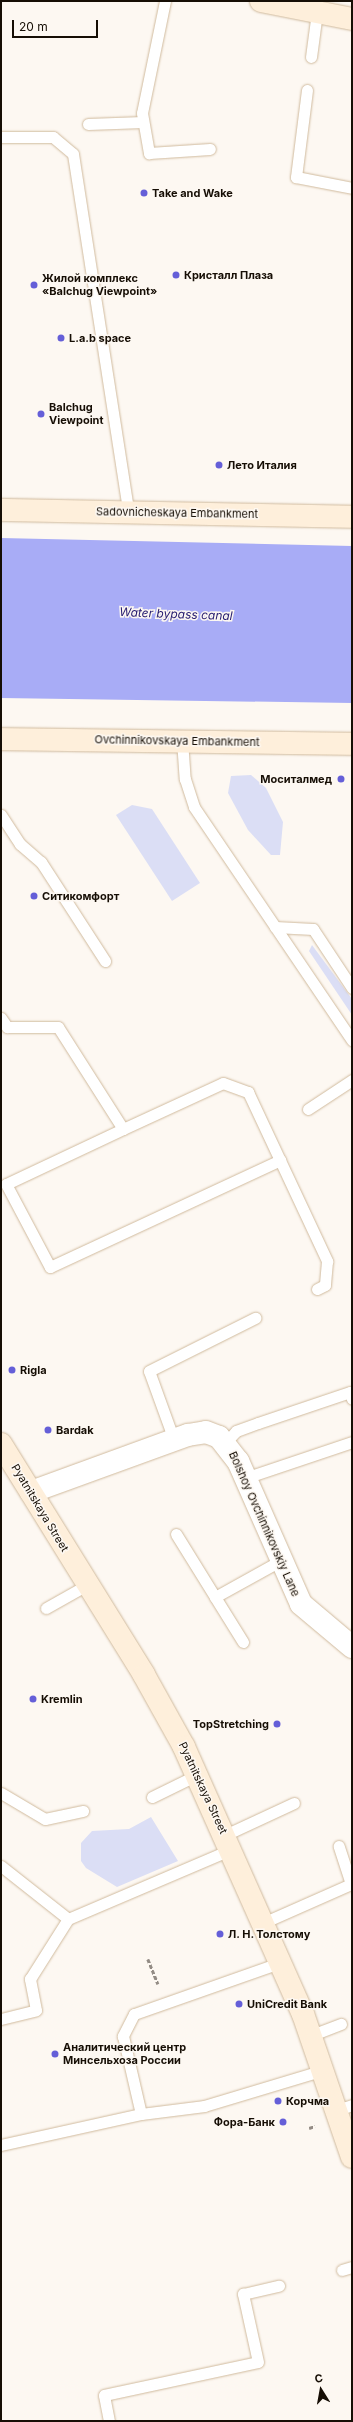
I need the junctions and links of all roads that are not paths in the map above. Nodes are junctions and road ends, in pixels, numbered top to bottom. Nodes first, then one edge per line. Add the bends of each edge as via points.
1 (165, 1) edge
2 (261, 1) edge
3 (317, 12) junction
4 (352, 19) edge
5 (312, 57) dead end
6 (307, 90) dead end
7 (144, 122) junction
8 (88, 124) dead end
9 (1, 137) edge
10 (210, 149) dead end
11 (352, 188) edge
12 (1, 510) edge
13 (128, 511) junction
14 (352, 517) edge
15 (1, 739) edge
16 (182, 740) junction
17 (352, 744) edge
18 (1, 815) edge
19 (275, 927) junction
20 (105, 961) dead end
21 (352, 988) edge
22 (1, 1018) edge
23 (352, 1040) edge
24 (352, 1080) edge
25 (308, 1109) dead end
26 (123, 1129) junction
27 (280, 1160) junction
28 (317, 1289) dead end
29 (255, 1318) dead end
30 (351, 1391) edge
31 (174, 1440) junction
32 (225, 1442) junction
33 (352, 1442) edge
34 (1, 1444) edge
35 (245, 1478) junction
36 (31, 1492) junction
37 (176, 1534) dead end
38 (280, 1561) junction
39 (87, 1584) junction
40 (215, 1597) junction
41 (46, 1608) dead end
42 (243, 1642) dead end
43 (352, 1647) edge
44 (197, 1775) junction
45 (1, 1792) edge
46 (152, 1797) dead end
47 (294, 1803) dead end
48 (83, 1811) dead end
49 (228, 1842) junction
50 (340, 1846) dead end
51 (1, 1866) edge
52 (68, 1918) junction
53 (265, 1922) junction
54 (282, 1962) junction
55 (1, 2019) edge
56 (341, 2024) dead end
57 (312, 2035) junction
58 (324, 2070) junction
59 (344, 2108) edge
60 (141, 2114) junction
61 (1, 2145) edge
62 (352, 2157) edge
63 (279, 2286) dead end
64 (109, 2421) edge

1 - 7 lane via 142,113
2 - 3 street
3 - 4 street
3 - 5 lane
6 - 11 lane via 296,177
7 - 8 lane
7 - 10 lane via 149,153
9 - 13 lane via 53,137 73,154
12 - 13 street, Sadovnicheskaya Embankment
13 - 14 street, Sadovnicheskaya Embankment
15 - 16 street, Ovchinnikovskaya Embankment
16 - 17 street, Ovchinnikovskaya Embankment
16 - 19 lane via 185,779 194,808
18 - 20 lane via 20,844 41,862
19 - 21 lane via 313,928
19 - 23 lane
22 - 26 lane via 7,1027 58,1027
24 - 25 lane
26 - 27 lane via 223,1083 248,1092
26 - 27 lane via 6,1184 50,1267
27 - 28 lane via 327,1261 325,1285
29 - 31 lane via 149,1371
30 - 32 lane via 236,1431
31 - 32 street, Bolshoy Ovchinnikovskiy Lane via 206,1432
31 - 36 street, Bolshoy Ovchinnikovskiy Lane
32 - 35 street, Bolshoy Ovchinnikovskiy Lane
33 - 35 lane
34 - 36 street, Pyatnitskaya Street
35 - 38 street, Bolshoy Ovchinnikovskiy Lane
36 - 39 street, Pyatnitskaya Street
37 - 40 lane
38 - 40 lane
38 - 43 street, Bolshoy Ovchinnikovskiy Lane via 301,1604
39 - 41 lane
39 - 44 street, Pyatnitskaya Street via 170,1719
40 - 42 lane
44 - 46 lane
44 - 49 street, Pyatnitskaya Street
45 - 48 lane via 45,1820
47 - 49 lane
49 - 52 lane
49 - 53 street, Pyatnitskaya Street
50 - 53 lane via 351,1884
51 - 52 lane
52 - 55 lane via 30,1979 36,2010
53 - 54 street, Pyatnitskaya Street
54 - 57 street, Pyatnitskaya Street
54 - 60 lane via 134,2014 123,2036
56 - 57 lane
57 - 58 street, Pyatnitskaya Street
58 - 59 street, Pyatnitskaya Street
58 - 60 lane via 204,2106
59 - 62 street, Pyatnitskaya Street
60 - 61 lane
63 - 64 lane via 243,2294 258,2362 104,2395

